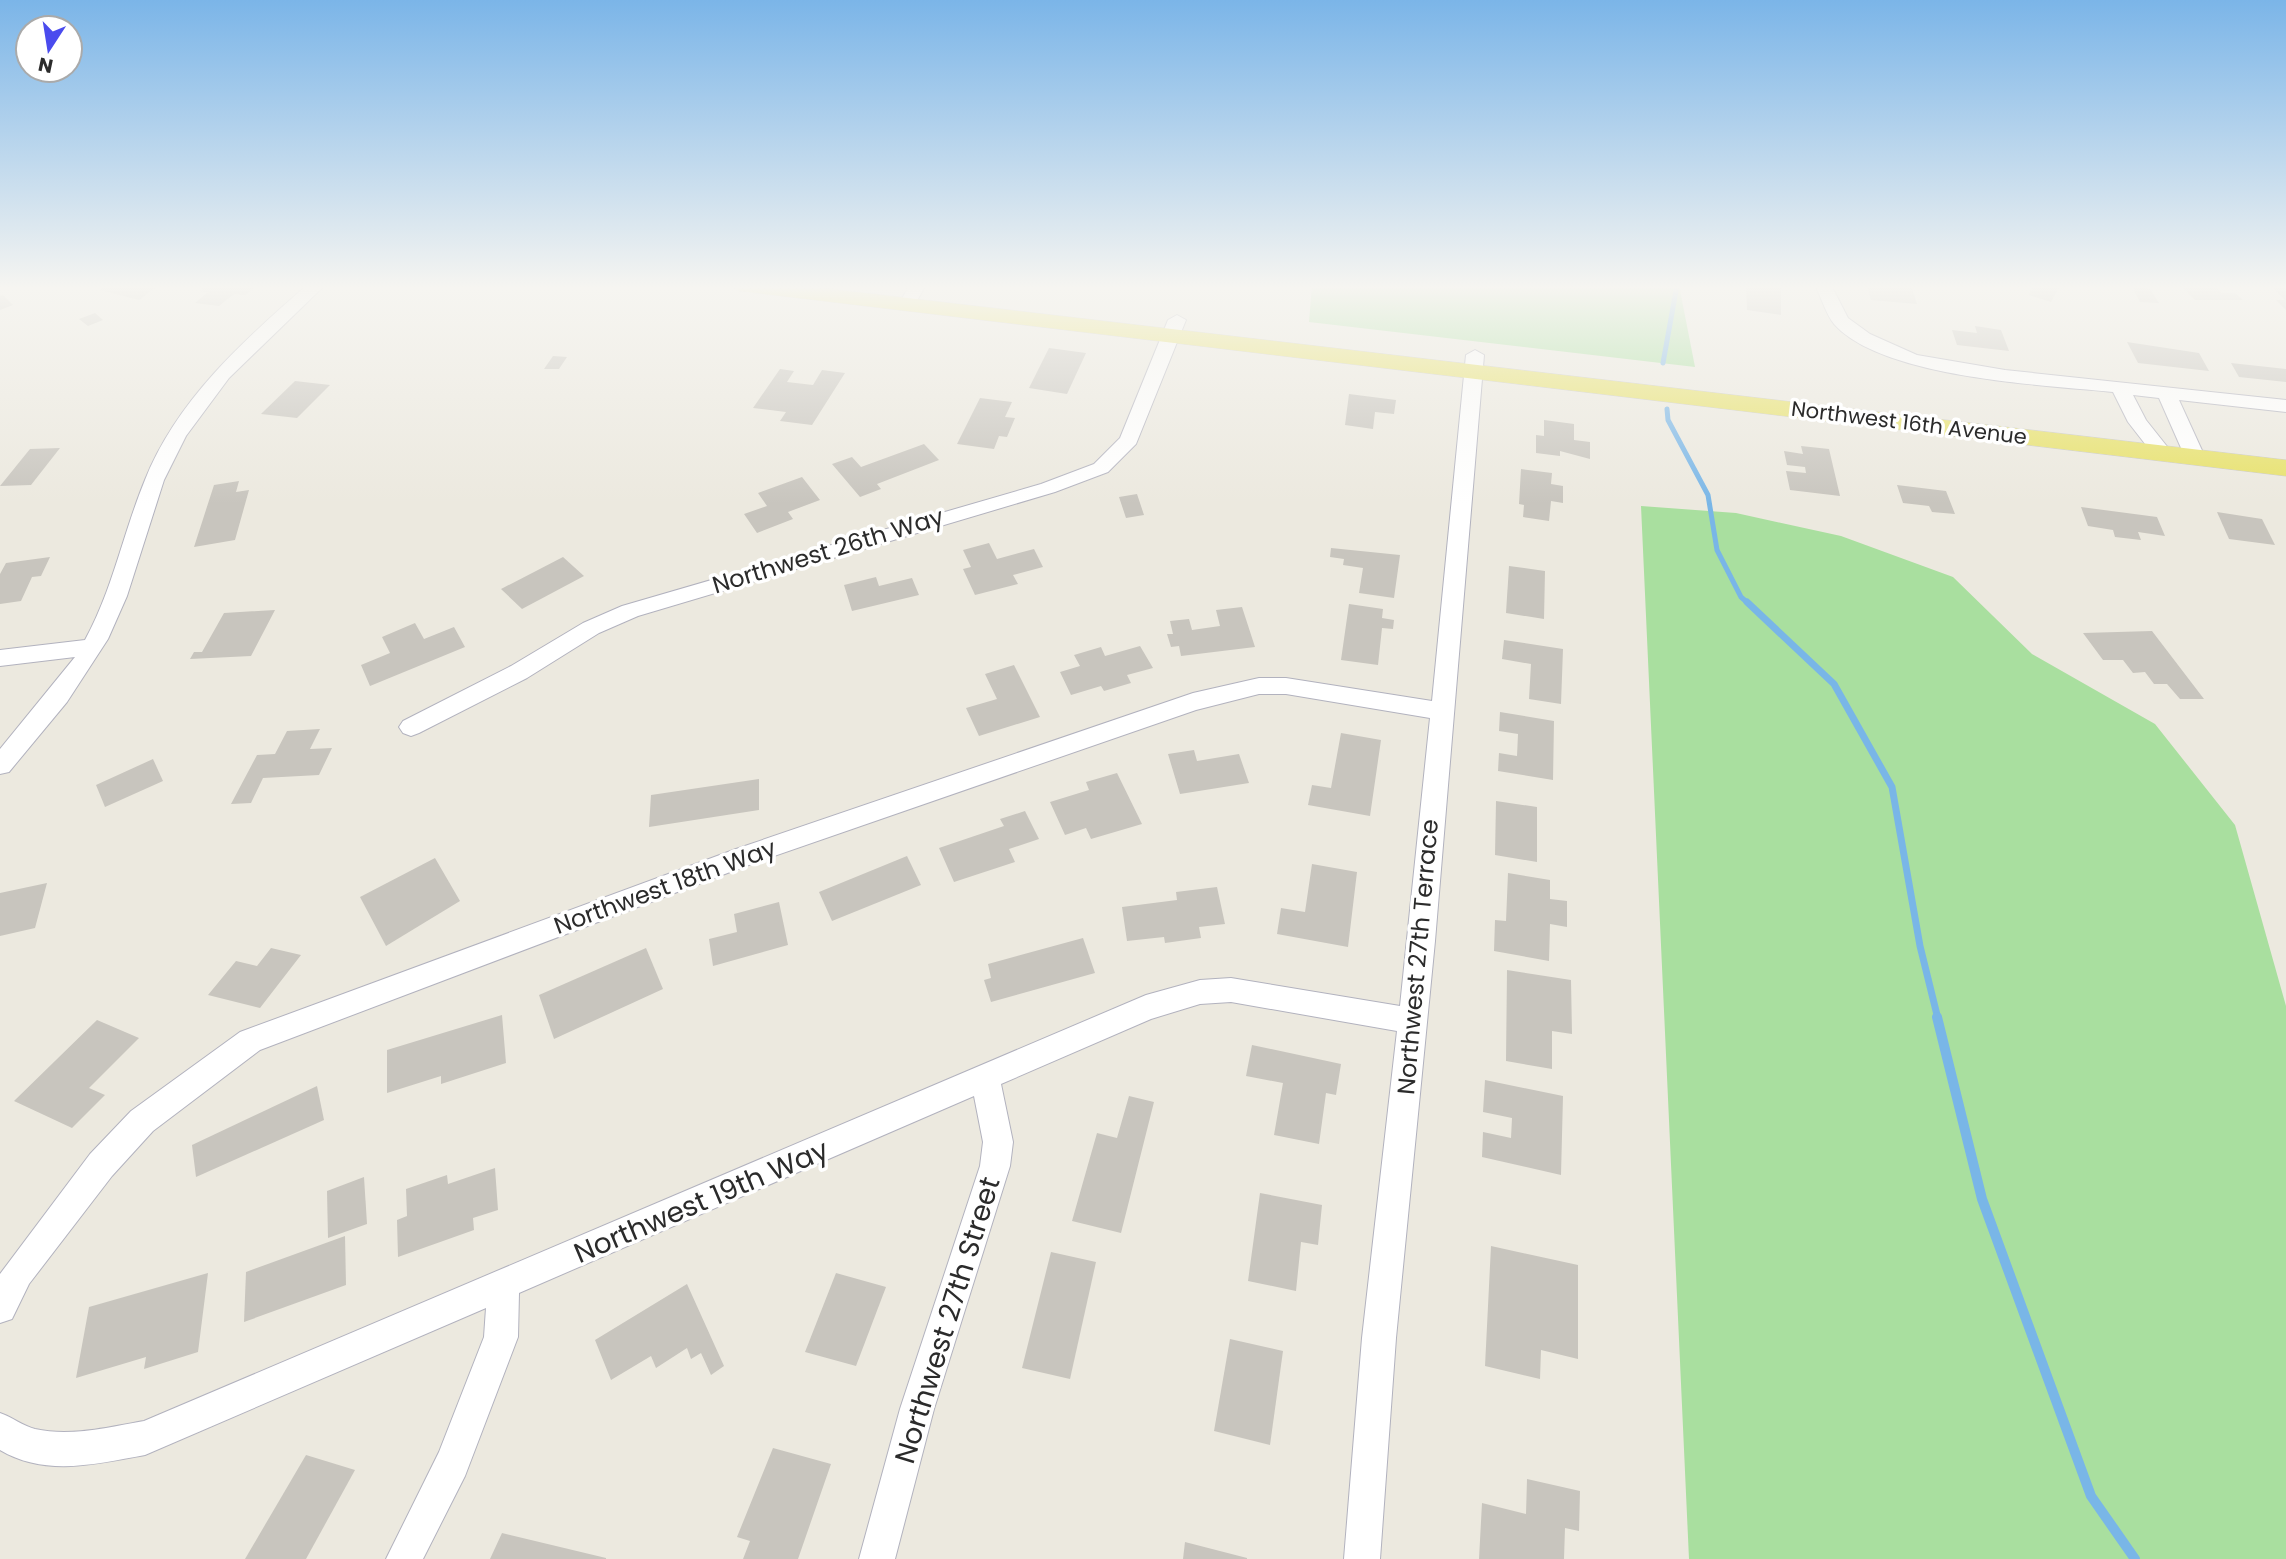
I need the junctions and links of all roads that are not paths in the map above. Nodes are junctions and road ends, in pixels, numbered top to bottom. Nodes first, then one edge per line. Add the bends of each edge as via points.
1 (239, 358) edge
2 (1162, 358) edge
3 (1430, 358) edge
4 (1907, 358) edge
5 (1475, 363) junction
6 (2120, 387) junction
7 (2166, 392) junction
8 (1810, 402) junction
9 (2286, 406) edge
10 (2145, 432) junction
11 (2190, 447) junction
12 (2286, 449) edge
13 (2163, 454) junction
14 (2286, 468) edge
15 (90, 647) junction
16 (0, 658) edge
17 (1441, 711) junction
18 (411, 727) dead end
19 (0, 765) edge
20 (1412, 1021) junction
21 (985, 1080) junction
22 (503, 1284) junction
23 (0, 1307) edge
24 (0, 1430) edge
25 (404, 1559) edge
26 (877, 1559) edge
27 (1362, 1559) edge

1 - 15 street via 201,399 176,437 155,481 106,621
2 - 18 street, Northwest 26th Way via 1129,440 1101,468 1048,488 630,611
3 - 5 main road, Northwest 16th Avenue
4 - 6 street via 1945,367
5 - 8 main road, Northwest 16th Avenue
5 - 17 street, Northwest 27th Terrace
6 - 7 street
6 - 10 street
7 - 9 street
7 - 11 street
8 - 10 main road, Northwest 16th Avenue
8 - 13 main road, Northwest 16th Avenue
10 - 11 main road, Northwest 16th Avenue
10 - 13 street
11 - 12 main road, Northwest 16th Avenue
11 - 13 main road, Northwest 16th Avenue
11 - 14 main road, Northwest 16th Avenue
15 - 16 street
15 - 19 street
17 - 20 street, Northwest 27th Terrace
17 - 23 street, Northwest 18th Way via 1286,686 1259,686 1193,702 746,856 250,1041 142,1121 18,1273
20 - 21 street, Northwest 19th Way via 1231,990 1200,992 1146,1009
20 - 27 street, Northwest 27th Terrace via 1379,1338
21 - 22 street, Northwest 19th Way
21 - 26 street, Northwest 27th Street via 998,1143 995,1166 917,1409
22 - 24 street, Northwest 19th Way via 145,1438 62,1451 12,1440
22 - 25 street via 501,1337 452,1463

